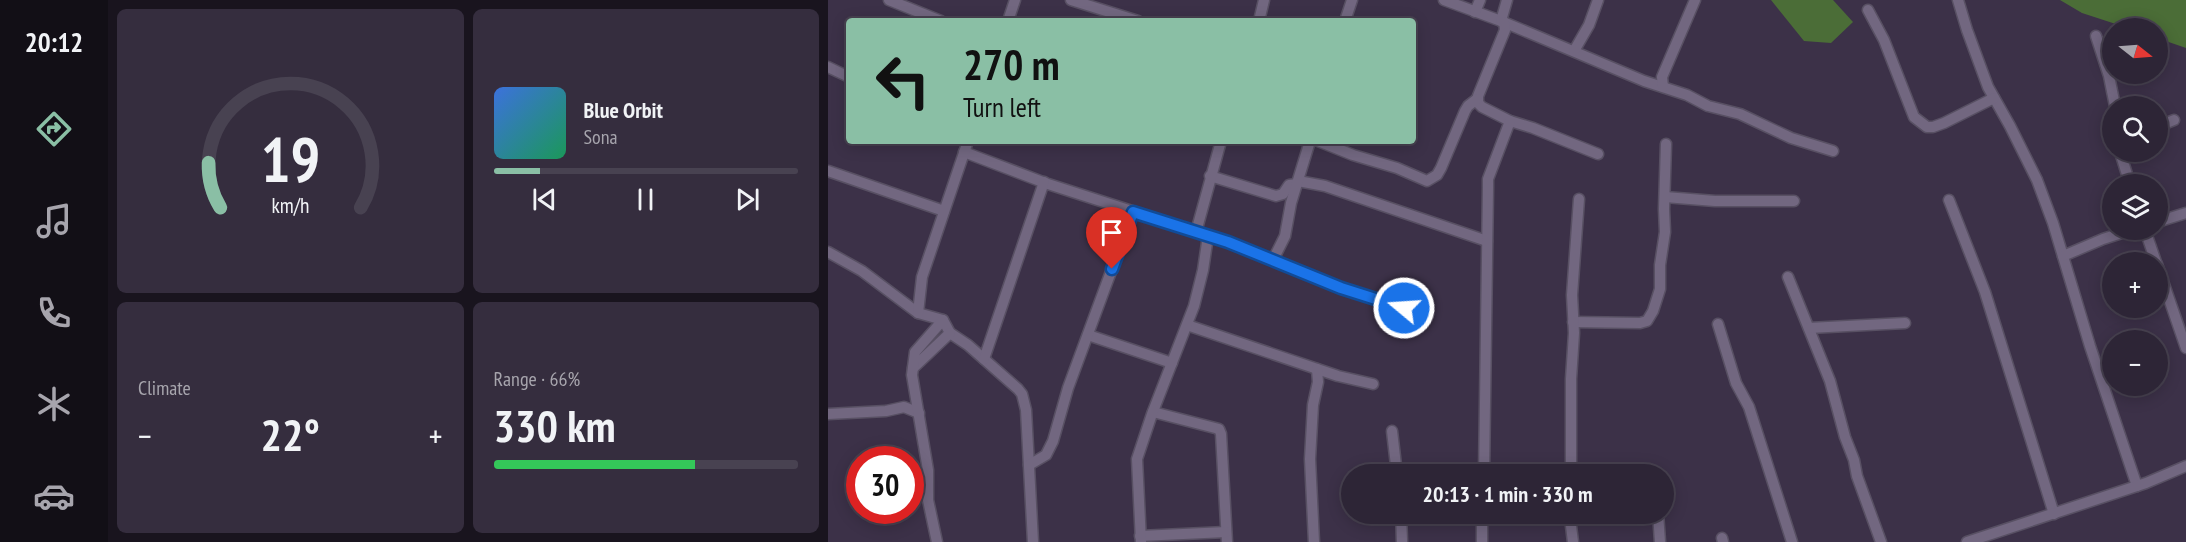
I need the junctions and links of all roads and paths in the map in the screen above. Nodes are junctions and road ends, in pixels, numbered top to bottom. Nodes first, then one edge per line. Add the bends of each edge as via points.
1 (889, 0) edge
2 (1015, 0) edge
3 (1071, 0) edge
4 (1264, 0) edge
5 (1352, 0) edge
6 (1444, 0) edge
7 (1480, 0) edge
8 (1508, 0) edge
9 (1598, 0) edge
10 (1695, 0) edge
11 (1958, 0) edge
12 (1868, 10) dead end
13 (1475, 12) junction
14 (934, 18) edge
15 (1009, 18) edge
16 (1128, 18) edge
17 (1260, 18) edge
18 (1346, 18) edge
19 (1506, 25) junction
20 (2096, 36) dead end
21 (1574, 51) junction
22 (828, 67) edge
23 (846, 76) edge
24 (1659, 82) junction
25 (2113, 96) edge
26 (1994, 98) junction
27 (1477, 99) junction
28 (2174, 120) dead end
29 (1510, 121) junction
30 (2168, 122) edge
31 (967, 144) edge
32 (1220, 144) edge
33 (1313, 144) edge
34 (1320, 144) edge
35 (1666, 144) dead end
36 (1833, 151) dead end
37 (964, 152) junction
38 (1599, 154) dead end
39 (828, 171) edge
40 (1210, 176) junction
41 (1044, 182) junction
42 (1297, 183) junction
43 (1665, 197) junction
44 (1579, 199) dead end
45 (1949, 200) dead end
46 (1794, 201) dead end
47 (944, 211) junction
48 (1133, 212) junction
49 (2186, 213) edge
50 (2168, 219) edge
51 (1196, 232) junction
52 (1208, 236) junction
53 (2102, 239) edge
54 (1486, 241) junction
55 (828, 252) edge
56 (2063, 256) junction
57 (1273, 260) junction
58 (1788, 277) dead end
59 (2168, 295) edge
60 (1404, 308) dead end
61 (918, 312) junction
62 (943, 320) junction
63 (1573, 322) junction
64 (1905, 323) dead end
65 (1718, 324) dead end
66 (1186, 325) junction
67 (1809, 328) junction
68 (950, 333) junction
69 (1088, 334) junction
70 (2186, 348) edge
71 (984, 359) junction
72 (1172, 363) junction
73 (913, 368) junction
74 (1317, 369) junction
75 (1330, 374) junction
76 (1318, 382) junction
77 (1372, 384) dead end
78 (915, 396) junction
79 (904, 407) junction
80 (1153, 412) junction
81 (919, 413) junction
82 (828, 414) edge
83 (1392, 431) dead end
84 (1396, 464) edge
85 (1484, 464) edge
86 (1571, 464) edge
87 (1029, 465) junction
88 (2186, 466) edge
89 (2137, 486) junction
90 (2054, 514) junction
91 (1401, 524) edge
92 (1482, 524) edge
93 (1570, 524) edge
94 (1659, 524) edge
95 (1226, 537) edge
96 (1140, 539) edge
97 (937, 542) edge
98 (1033, 542) edge
99 (1314, 542) edge
100 (1402, 542) edge
101 (1482, 542) edge
102 (1574, 542) edge
103 (1660, 542) edge
104 (1792, 542) edge
105 (1881, 542) edge
106 (1967, 542) edge

1 - 14 street
2 - 15 street
3 - 16 street
4 - 17 street
5 - 18 street
6 - 13 street
7 - 13 street
8 - 19 street
9 - 21 street
10 - 24 street
11 - 26 street
12 - 26 street via 1914,117 1927,127 1944,123
13 - 19 street
19 - 21 street
19 - 27 street
20 - 25 street
21 - 24 street
22 - 23 street
24 - 36 street via 1708,106 1740,114 1791,138
26 - 56 street via 2037,180
27 - 29 street via 1482,107
27 - 34 street via 1468,106 1441,168 1427,181
28 - 30 street
29 - 38 street
29 - 54 street via 1488,179
31 - 37 street
32 - 40 street
33 - 42 street
35 - 43 street
37 - 41 street
37 - 47 street
39 - 47 street
40 - 42 street via 1276,196
40 - 51 street
41 - 48 street
41 - 71 street
42 - 54 street via 1325,186
42 - 57 street via 1285,236
43 - 46 street
43 - 63 street via 1660,289 1650,317 1640,323
44 - 63 street
45 - 90 street via 1984,292
47 - 61 street via 922,277
48 - 51 street
48 - 69 street
49 - 50 street
51 - 52 street
52 - 57 street
52 - 66 street via 1203,270
53 - 56 street
54 - 85 street
55 - 61 street
56 - 89 street
57 - 60 street
58 - 67 street
59 - 70 street
61 - 62 street
62 - 68 street
62 - 73 street via 915,352
63 - 86 street
64 - 67 street
65 - 104 street
66 - 72 street
66 - 74 street
67 - 105 street
68 - 71 street
68 - 73 street
69 - 72 street
69 - 87 street via 1053,441 1046,455
71 - 87 street via 1022,394
72 - 80 street
73 - 78 street
74 - 75 street
74 - 76 street
75 - 76 street
75 - 77 street
76 - 99 street via 1310,459
78 - 79 street
78 - 81 street
79 - 81 street
79 - 82 street
80 - 95 street via 1219,429
80 - 96 street via 1137,459
81 - 97 street via 928,470 928,500
83 - 84 street
87 - 98 street
88 - 89 street
89 - 90 street
90 - 106 street
91 - 100 street
92 - 101 street
93 - 102 street
94 - 103 street
95 - 96 street

